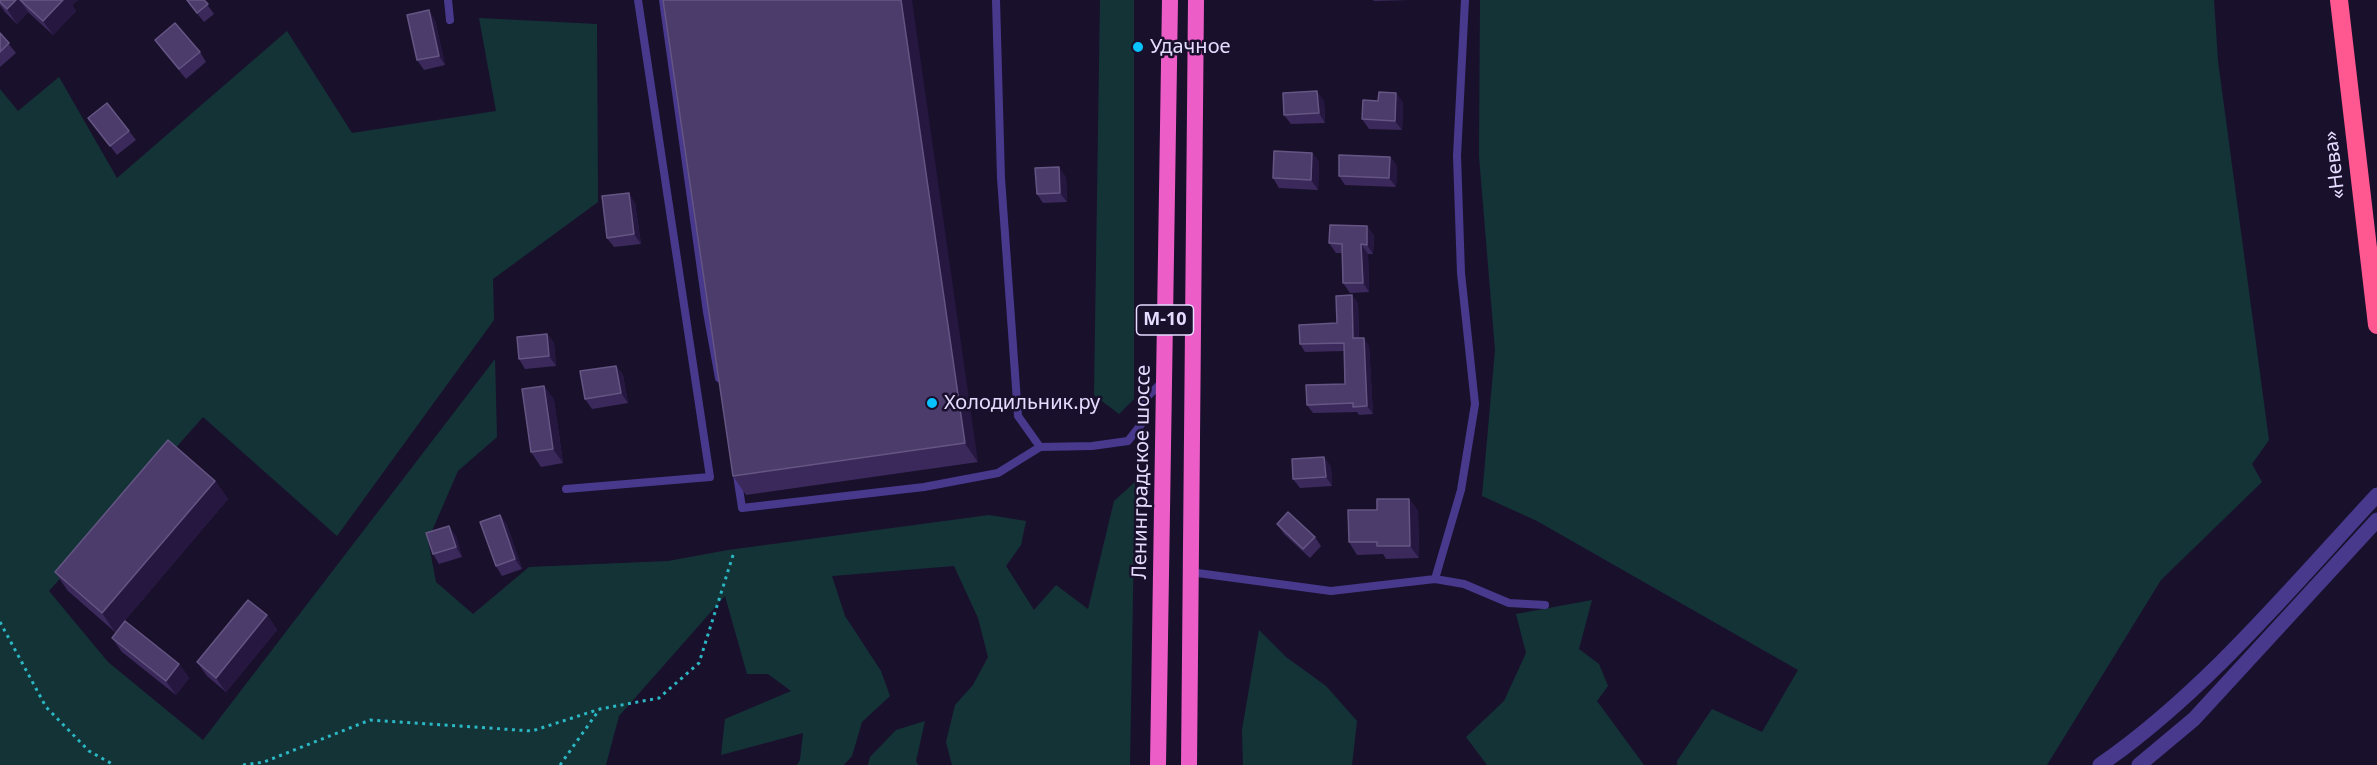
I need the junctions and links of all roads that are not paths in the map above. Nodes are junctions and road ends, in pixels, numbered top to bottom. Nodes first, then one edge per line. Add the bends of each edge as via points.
1 (448, 0) edge
2 (638, 0) edge
3 (663, 0) edge
4 (996, 0) edge
5 (1170, 0) edge
6 (1196, 0) edge
7 (1466, 0) edge
8 (2339, 0) edge
9 (450, 20) dead end
10 (2377, 325) edge
11 (1164, 380) junction
12 (721, 393) edge
13 (1040, 447) junction
14 (734, 462) edge
15 (566, 489) dead end
16 (2377, 495) edge
17 (2377, 520) edge
18 (1190, 572) junction
19 (1435, 579) junction
20 (1545, 605) dead end
21 (1158, 765) edge
22 (1189, 765) edge
23 (2100, 765) edge
24 (2139, 765) edge

1 - 9 lane
2 - 15 lane via 710,477
3 - 12 lane
4 - 13 lane via 1001,178 1018,416
5 - 11 highway, Ленинградское шоссе / М-10
6 - 18 highway, М-10
7 - 19 lane via 1457,156 1461,273 1474,404 1461,490
8 - 10 highway, «Нева»
11 - 13 lane via 1144,400 1143,422 1128,441
11 - 21 highway, Ленинградское шоссе / М-10
13 - 14 lane via 998,473 924,487 742,508
16 - 23 street via 2175,707
17 - 24 street via 2194,719
18 - 19 lane via 1330,591
18 - 22 highway, М-10
19 - 20 lane via 1464,584 1509,603

